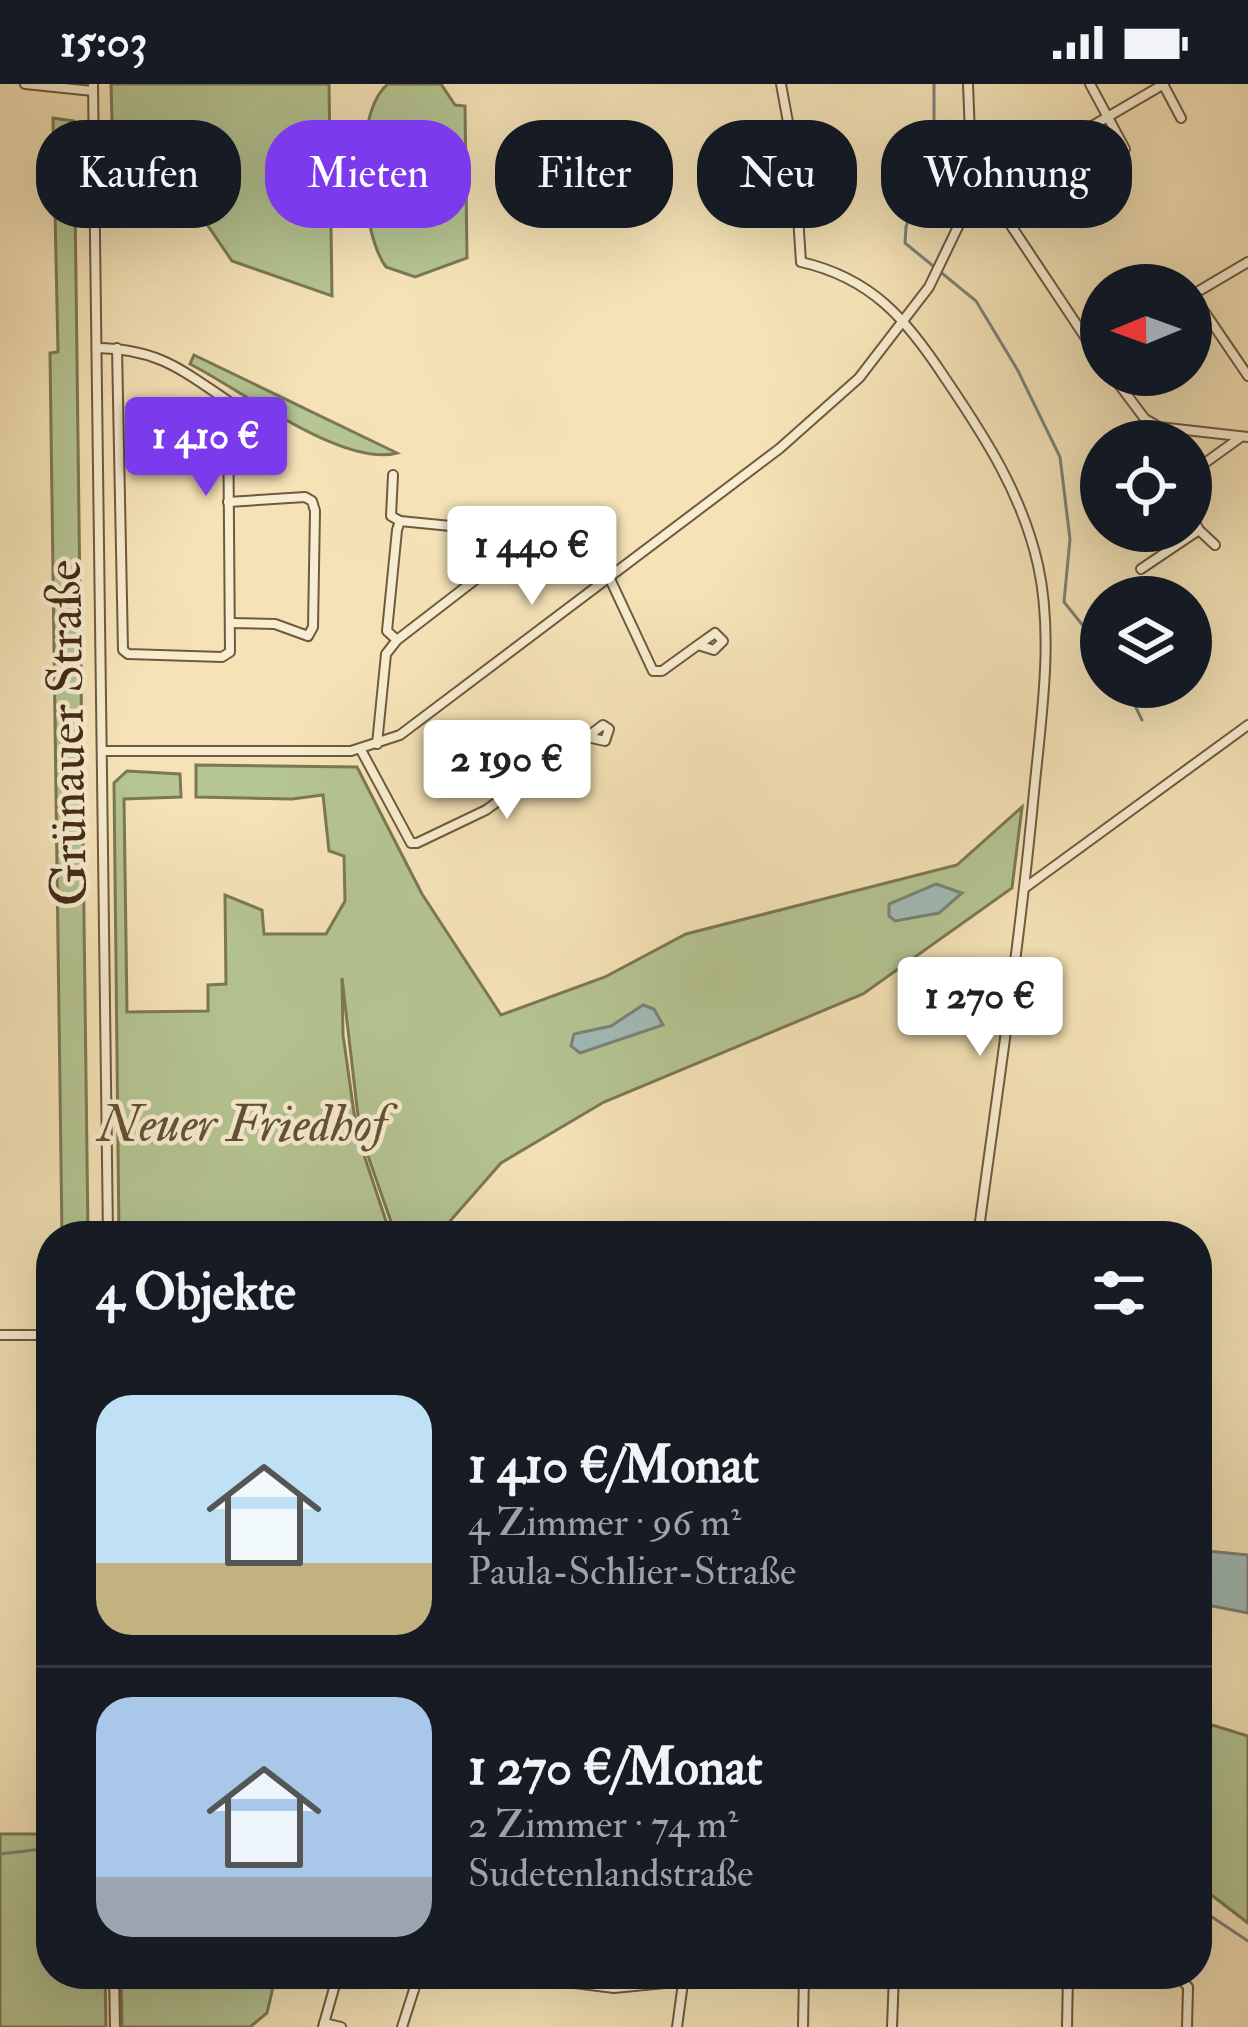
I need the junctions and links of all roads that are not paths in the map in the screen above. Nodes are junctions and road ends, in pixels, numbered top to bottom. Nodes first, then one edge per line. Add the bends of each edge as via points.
1 (26, 84) edge
2 (781, 84) edge
3 (968, 84) edge
4 (1090, 84) edge
5 (1163, 84) edge
6 (93, 88) edge
7 (1107, 116) junction
8 (1181, 118) dead end
9 (969, 120) edge
10 (1100, 120) edge
11 (1109, 120) edge
12 (959, 228) edge
13 (1012, 228) edge
14 (1248, 262) edge
15 (1212, 284) edge
16 (907, 322) junction
17 (1212, 325) edge
18 (1080, 328) edge
19 (97, 348) junction
20 (117, 348) junction
21 (1248, 376) edge
22 (1128, 396) edge
23 (1245, 436) edge
24 (1212, 459) edge
25 (393, 476) dead end
26 (228, 502) junction
27 (560, 512) dead end
28 (400, 521) junction
29 (1212, 541) edge
30 (1215, 544) dead end
31 (1166, 552) edge
32 (493, 566) junction
33 (1141, 569) dead end
34 (610, 579) junction
35 (230, 623) junction
36 (397, 640) junction
37 (698, 645) dead end
38 (1248, 725) edge
39 (587, 737) dead end
40 (377, 744) junction
41 (361, 750) junction
42 (102, 751) junction
43 (1025, 888) junction
44 (108, 1221) edge
45 (980, 1221) edge
46 (36, 1335) edge
47 (0, 1336) edge
48 (114, 1989) edge
49 (334, 1989) edge
50 (414, 1989) edge
51 (682, 1989) edge
52 (803, 1989) edge
53 (893, 1989) edge
54 (1068, 1989) edge
55 (1188, 1989) edge
56 (323, 2025) edge
57 (115, 2027) edge
58 (341, 2027) edge
59 (402, 2027) edge
60 (677, 2027) edge
61 (802, 2027) edge
62 (892, 2027) edge
63 (1067, 2027) edge
64 (1187, 2027) edge

1 - 6 street
2 - 16 street via 801,262 876,296
3 - 9 street
4 - 7 street
5 - 7 street
5 - 8 street
6 - 19 street, Grünauer Straße
7 - 10 street
7 - 11 street
12 - 16 street
13 - 18 street
14 - 15 street
16 - 34 street via 818,416
16 - 43 street via 1000,464 1038,567 1043,662
17 - 21 street
19 - 20 street
19 - 42 street, Grünauer Straße
20 - 26 street via 166,359 227,401
20 - 35 street via 123,650 222,657 230,652
22 - 23 street via 1159,427
23 - 24 street
25 - 28 street via 392,516
26 - 35 street
26 - 35 street via 305,497 315,511 308,636 274,624
27 - 32 street
28 - 32 street via 461,526
28 - 36 street via 388,632
29 - 30 street
31 - 33 street
32 - 36 street
34 - 37 street via 653,671
34 - 40 street via 420,724
36 - 40 street via 386,654
38 - 43 street
39 - 41 street via 486,809 417,843
40 - 41 street
41 - 42 street
42 - 44 street, Grünauer Straße
43 - 45 street
46 - 47 street
48 - 57 street
49 - 56 street
50 - 59 street
51 - 60 street
52 - 61 street
53 - 62 street
54 - 63 street
55 - 64 street
56 - 58 street

